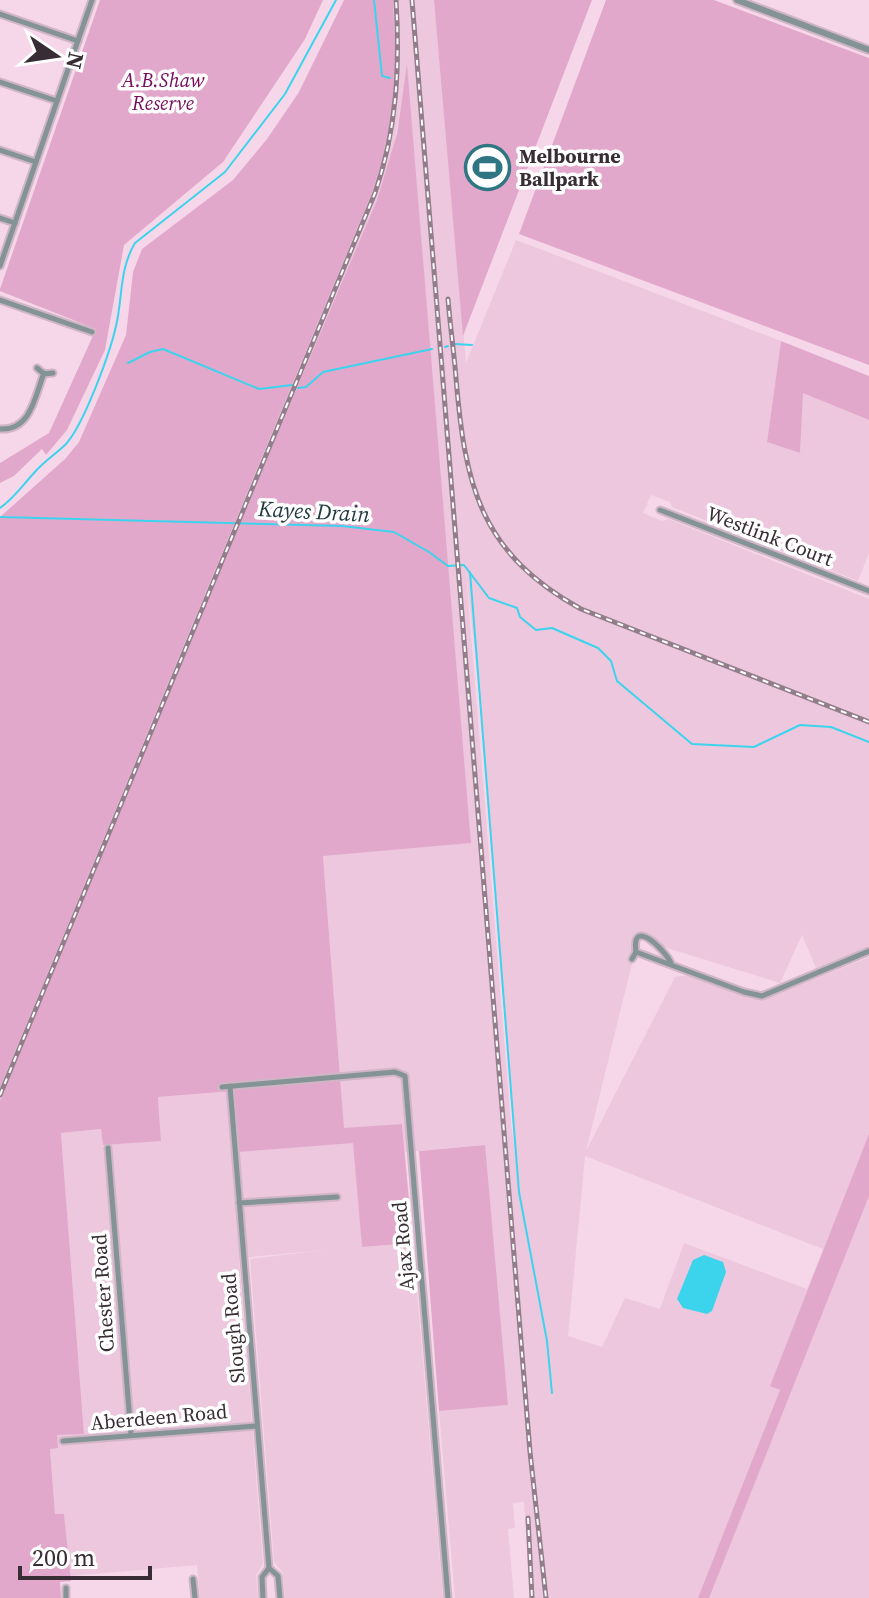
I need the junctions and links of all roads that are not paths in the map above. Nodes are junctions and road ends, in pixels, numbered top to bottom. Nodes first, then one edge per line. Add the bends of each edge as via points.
1 (92, 0) edge
2 (737, 0) edge
3 (0, 14) edge
4 (78, 41) junction
5 (869, 50) edge
6 (0, 82) edge
7 (57, 101) junction
8 (0, 150) edge
9 (36, 162) junction
10 (0, 218) edge
11 (15, 223) junction
12 (0, 266) edge
13 (0, 300) edge
14 (92, 332) dead end
15 (37, 368) dead end
16 (44, 373) junction
17 (53, 373) dead end
18 (0, 429) edge
19 (660, 510) dead end
20 (869, 591) edge
21 (869, 951) edge
22 (636, 952) junction
23 (632, 959) dead end
24 (671, 963) junction
25 (230, 1086) junction
26 (222, 1087) dead end
27 (108, 1148) dead end
28 (337, 1197) dead end
29 (239, 1203) junction
30 (257, 1426) junction
31 (131, 1435) junction
32 (63, 1441) dead end
33 (269, 1568) junction
34 (193, 1579) dead end
35 (66, 1588) dead end
36 (66, 1598) edge
37 (195, 1598) edge
38 (263, 1598) edge
39 (280, 1598) edge
40 (448, 1598) edge

1 - 4 street
2 - 5 street
3 - 4 street
4 - 7 street
6 - 7 street
7 - 9 street
8 - 9 street
9 - 11 street
10 - 11 street
11 - 12 street
13 - 14 street
15 - 16 street
16 - 17 street
16 - 18 street via 25,420 12,429
19 - 20 street, Westlink Court
21 - 24 street via 762,996
22 - 23 street
22 - 24 street
22 - 24 street via 638,938 651,938
25 - 26 street, Ajax Road
25 - 29 street, Slough Road
25 - 40 street, Ajax Road via 395,1072 405,1076
27 - 31 street, Chester Road
28 - 29 street
29 - 30 street, Slough Road
30 - 31 street, Aberdeen Road
30 - 33 street, Slough Road
31 - 32 street, Aberdeen Road
33 - 38 street, Slough Road via 262,1577
33 - 39 street, Slough Road via 278,1576
34 - 37 street
35 - 36 street

